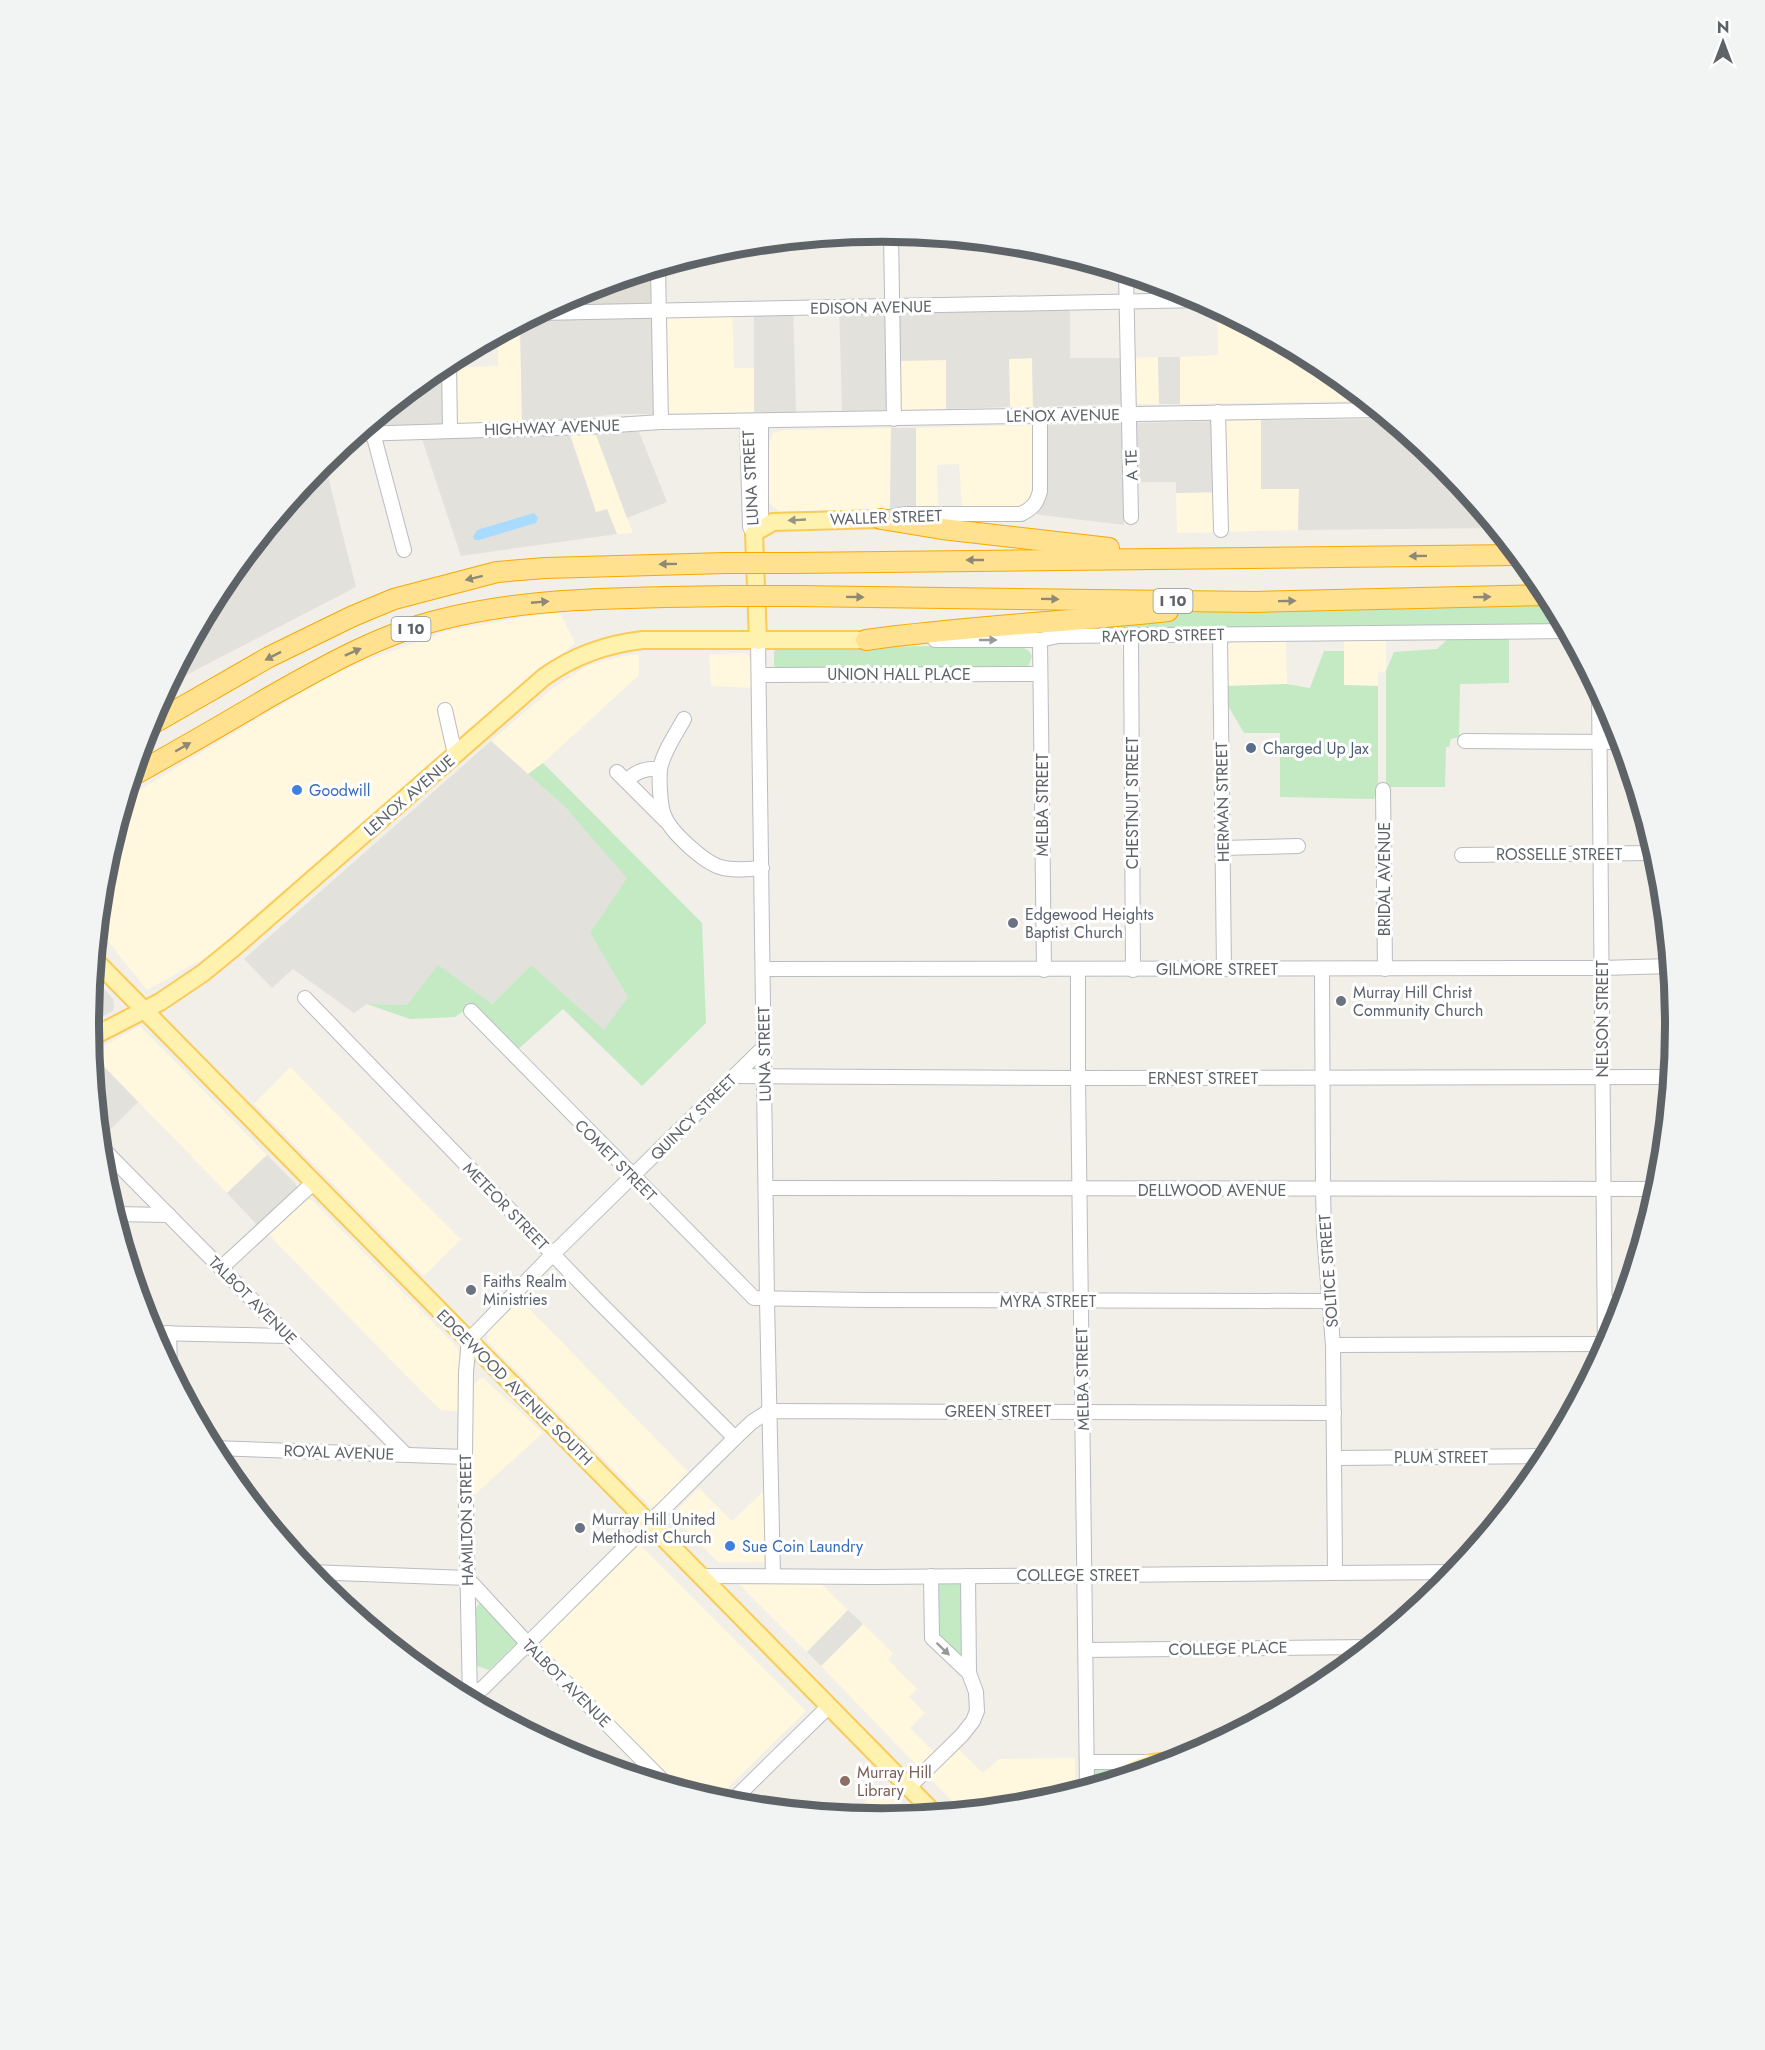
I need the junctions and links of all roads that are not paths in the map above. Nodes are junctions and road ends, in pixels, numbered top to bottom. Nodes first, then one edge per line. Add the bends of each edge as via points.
1 (891, 242) edge
2 (658, 275) edge
3 (1126, 281) edge
4 (1181, 301) edge
5 (1126, 302) junction
6 (891, 307) junction
7 (659, 311) junction
8 (557, 313) edge
9 (449, 373) edge
10 (1359, 403) edge
11 (1218, 412) junction
12 (1128, 413) junction
13 (1040, 415) junction
14 (894, 418) junction
15 (661, 422) junction
16 (754, 422) junction
17 (450, 430) junction
18 (369, 433) edge
19 (374, 433) junction
20 (1131, 517) dead end
21 (881, 519) junction
22 (1221, 530) dead end
23 (754, 533) junction
24 (404, 550) dead end
25 (1509, 555) edge
26 (1286, 557) junction
27 (1537, 595) edge
28 (1254, 602) junction
29 (1560, 631) edge
30 (1220, 635) junction
31 (1131, 636) junction
32 (866, 640) junction
33 (1040, 640) junction
34 (758, 641) junction
35 (1040, 674) junction
36 (759, 675) junction
37 (445, 710) dead end
38 (1599, 710) edge
39 (162, 718) edge
40 (684, 719) dead end
41 (1466, 741) dead end
42 (1600, 742) junction
43 (1612, 742) edge
44 (455, 754) junction
45 (660, 769) junction
46 (142, 770) edge
47 (1383, 790) dead end
48 (667, 823) junction
49 (1298, 846) dead end
50 (1222, 848) junction
51 (1646, 853) edge
52 (1601, 854) junction
53 (1462, 855) dead end
54 (762, 868) junction
55 (1663, 966) edge
56 (102, 967) edge
57 (1602, 968) junction
58 (763, 969) junction
59 (1224, 969) junction
60 (1322, 969) junction
61 (1384, 969) junction
62 (1044, 970) junction
63 (1078, 970) junction
64 (1133, 970) junction
65 (305, 998) dead end
66 (143, 1010) junction
67 (471, 1011) dead end
68 (99, 1033) edge
69 (764, 1047) junction
70 (735, 1076) junction
71 (764, 1076) junction
72 (1664, 1077) edge
73 (1078, 1078) junction
74 (1322, 1078) junction
75 (1603, 1078) junction
76 (111, 1157) edge
77 (633, 1176) junction
78 (313, 1183) junction
79 (766, 1188) junction
80 (1079, 1189) junction
81 (1648, 1189) edge
82 (1323, 1190) junction
83 (1603, 1190) junction
84 (123, 1214) edge
85 (169, 1215) junction
86 (553, 1254) junction
87 (221, 1268) junction
88 (767, 1300) junction
89 (1081, 1301) junction
90 (1330, 1301) junction
91 (1605, 1303) junction
92 (1614, 1303) edge
93 (1605, 1327) edge
94 (163, 1333) edge
95 (169, 1333) junction
96 (287, 1336) junction
97 (469, 1340) junction
98 (1333, 1345) junction
99 (1597, 1346) edge
100 (169, 1348) edge
101 (769, 1411) junction
102 (1082, 1411) junction
103 (1334, 1413) junction
104 (735, 1438) junction
105 (224, 1448) edge
106 (405, 1454) junction
107 (1536, 1456) edge
108 (465, 1457) junction
109 (1335, 1458) junction
110 (649, 1523) junction
111 (322, 1572) edge
112 (1444, 1572) edge
113 (1335, 1573) junction
114 (773, 1575) junction
115 (1084, 1575) junction
116 (700, 1576) junction
117 (931, 1576) junction
118 (968, 1576) junction
119 (467, 1578) junction
120 (528, 1644) junction
121 (1359, 1647) edge
122 (1086, 1650) junction
123 (969, 1674) junction
124 (467, 1689) edge
125 (474, 1693) edge
126 (829, 1706) junction
127 (1087, 1762) junction
128 (1147, 1762) edge
129 (657, 1775) edge
130 (1088, 1781) edge
131 (909, 1787) junction
132 (739, 1795) edge
133 (928, 1807) edge

1 - 6 street
2 - 7 street
3 - 5 street, A TE
4 - 5 street, EDISON AVENUE
5 - 6 street, EDISON AVENUE
5 - 12 street, A TE
6 - 7 street, EDISON AVENUE
6 - 14 street
7 - 8 street, EDISON AVENUE
7 - 15 street
9 - 17 street
10 - 11 street, LENOX AVENUE
11 - 12 street, LENOX AVENUE
11 - 22 street
12 - 13 street, LENOX AVENUE
12 - 20 street, A TE
13 - 14 street, LENOX AVENUE
13 - 21 street, WALLER STREET via 1040,491 1032,509 1021,513 905,514
14 - 16 street, LENOX AVENUE
15 - 16 street, HIGHWAY AVENUE
15 - 17 street, HIGHWAY AVENUE
16 - 23 street, LUNA STREET via 750,527
17 - 19 street, HIGHWAY AVENUE
18 - 19 street, HIGHWAY AVENUE
19 - 24 street
21 -> 23 main road, WALLER STREET via 773,522
21 - 26 highway via 1135,551
23 - 34 main road, LUNA STREET
25 -> 26 highway, I 10
26 -> 39 highway, I 10, bridge via 726,563 497,572 394,600 354,616 269,657
28 -> 27 highway, I 10
28 - 32 highway
46 -> 28 highway, I 10, bridge via 328,664 382,639 437,620 487,609 582,598 724,596
29 - 30 street, RAYFORD STREET
30 - 31 street, RAYFORD STREET
30 - 50 street, HERMAN STREET
31 - 33 street, RAYFORD STREET via 1058,636
31 - 64 street, CHESTNUT STREET
32 -> 33 street, RAYFORD STREET
32 - 34 main road, RAYFORD STREET
33 - 35 street, MELBA STREET
34 - 36 street, LUNA STREET
34 - 44 main road, LENOX AVENUE via 644,640 591,650 544,677
35 - 36 street, UNION HALL PLACE
35 - 62 street, MELBA STREET
36 - 54 street, LUNA STREET
37 - 44 street
38 - 42 street, NELSON STREET
40 - 45 street
41 - 42 street
42 - 43 street
42 - 52 street, NELSON STREET
44 - 66 main road, LENOX AVENUE via 236,946 193,980
45 - 48 street
45 - 48 street via 649,768 621,777
47 - 61 street, BRIDAL AVENUE
48 - 54 street via 710,864 734,870
49 - 50 street
50 - 59 street, HERMAN STREET
51 - 52 street, ROSSELLE STREET
52 - 53 street, ROSSELLE STREET
52 - 57 street, NELSON STREET
54 - 58 street, LUNA STREET
55 - 57 street, GILMORE STREET
56 - 66 main road, EDGEWOOD AVENUE SOUTH
57 - 61 street, GILMORE STREET
57 - 75 street, NELSON STREET
58 - 62 street, GILMORE STREET
58 - 69 street, LUNA STREET
59 - 60 street, GILMORE STREET
59 - 64 street, GILMORE STREET
60 - 61 street, GILMORE STREET
60 - 74 street, SOLTICE STREET
62 - 63 street, GILMORE STREET
63 - 64 street, GILMORE STREET
63 - 73 street, MELBA STREET
65 - 86 street, METEOR STREET
66 - 68 main road, LENOX AVENUE
66 - 78 main road, EDGEWOOD AVENUE SOUTH
67 - 77 street, COMET STREET
69 - 70 street, QUINCY STREET
69 - 71 street, LUNA STREET
70 - 71 street, ERNEST STREET
70 - 77 street, QUINCY STREET
71 - 73 street, ERNEST STREET
71 - 79 street, LUNA STREET
72 - 75 street, ERNEST STREET
73 - 74 street, ERNEST STREET
73 - 80 street, MELBA STREET
74 - 75 street, ERNEST STREET
74 - 82 street, SOLTICE STREET
75 - 83 street, NELSON STREET
76 - 85 street, TALBOT AVENUE
77 - 86 street, QUINCY STREET
77 - 88 street, COMET STREET via 754,1299
78 - 87 street
78 - 97 main road, EDGEWOOD AVENUE SOUTH
79 - 80 street, DELLWOOD AVENUE
79 - 88 street, LUNA STREET
80 - 82 street, DELLWOOD AVENUE
80 - 89 street, MELBA STREET
81 - 83 street, DELLWOOD AVENUE
82 - 83 street, DELLWOOD AVENUE
82 - 90 street, SOLTICE STREET
83 - 91 street, NELSON STREET
84 - 85 street
85 - 87 street, TALBOT AVENUE
86 - 97 street, QUINCY STREET
86 - 104 street, METEOR STREET
87 - 96 street, TALBOT AVENUE
88 - 89 street, MYRA STREET
88 - 101 street, LUNA STREET
89 - 90 street, MYRA STREET
89 - 102 street, MELBA STREET
90 - 98 street, SOLTICE STREET
91 - 92 street
91 - 93 street, NELSON STREET
94 - 95 street
95 - 96 street
95 - 100 street
96 - 106 street, TALBOT AVENUE
97 - 108 street, HAMILTON STREET
97 - 110 main road, EDGEWOOD AVENUE SOUTH
98 - 99 street
98 - 103 street, SOLTICE STREET
101 - 102 street, GREEN STREET
101 - 104 street
101 - 114 street, LUNA STREET
102 - 103 street, GREEN STREET
102 - 115 street, MELBA STREET
103 - 109 street, SOLTICE STREET
104 - 110 street
105 - 106 street, ROYAL AVENUE
106 - 108 street, ROYAL AVENUE
107 - 109 street, PLUM STREET
108 - 119 street, HAMILTON STREET
109 - 113 street, SOLTICE STREET
110 - 116 main road, EDGEWOOD AVENUE SOUTH
110 - 120 street
111 - 119 street
112 - 113 street, COLLEGE STREET
113 - 115 street, COLLEGE STREET
114 - 116 street, COLLEGE STREET
114 - 117 street, COLLEGE STREET
115 - 118 street, COLLEGE STREET
115 - 122 street, MELBA STREET
116 - 126 main road, EDGEWOOD AVENUE SOUTH
117 - 118 street, COLLEGE STREET
117 -> 123 street via 932,1638
118 - 123 street
119 - 120 street, TALBOT AVENUE
119 - 124 street, HAMILTON STREET
120 - 125 street
120 - 129 street, TALBOT AVENUE
121 - 122 street, COLLEGE PLACE
122 - 127 street, MELBA STREET
123 - 131 street via 978,1703 973,1721
126 - 131 main road, EDGEWOOD AVENUE SOUTH
126 - 132 street
127 - 128 street
127 - 130 street, MELBA STREET
131 - 133 main road, EDGEWOOD AVENUE SOUTH

